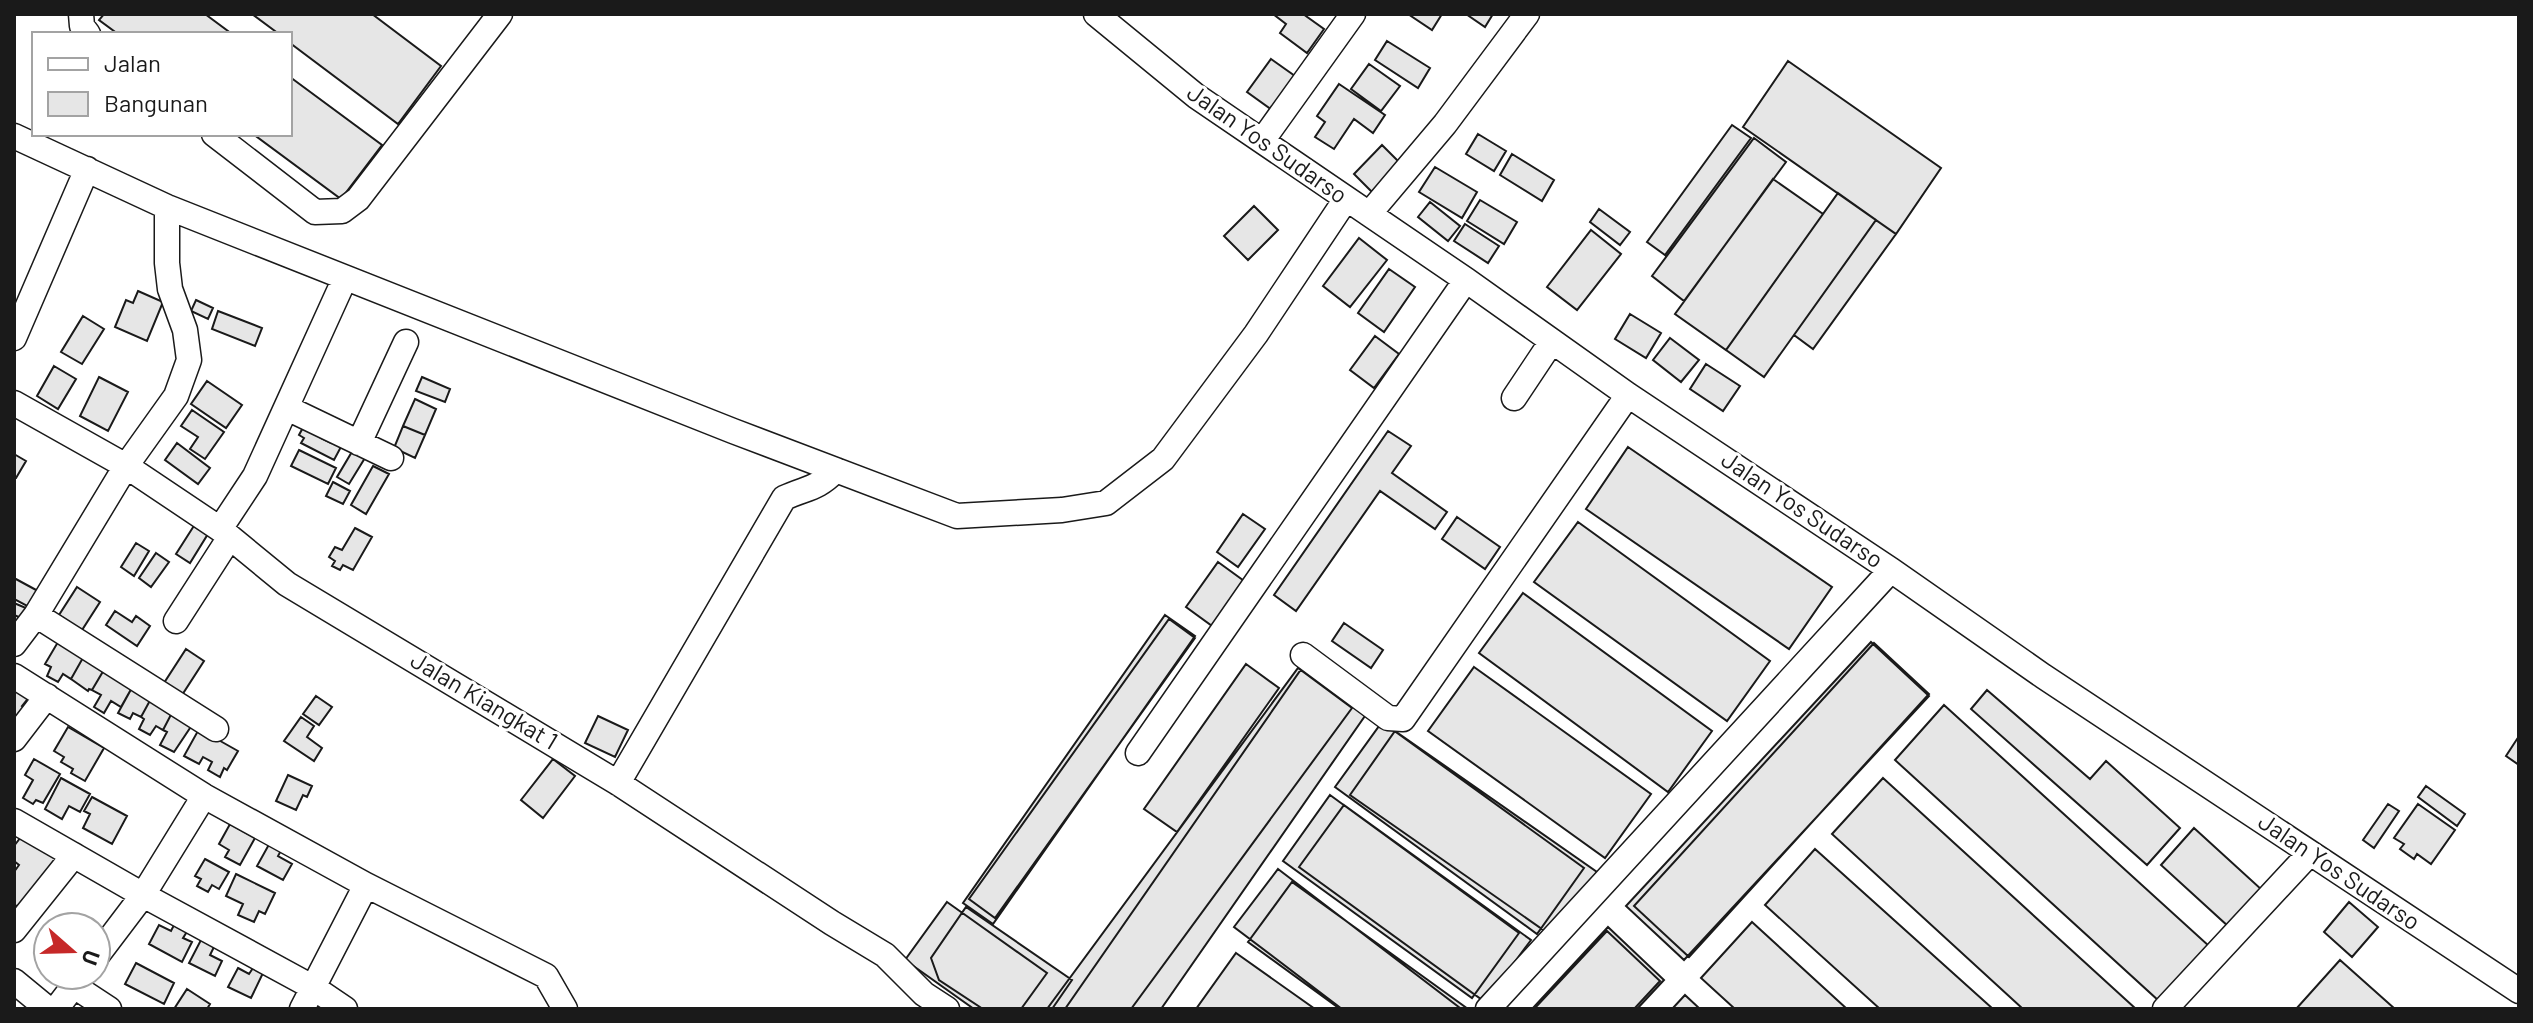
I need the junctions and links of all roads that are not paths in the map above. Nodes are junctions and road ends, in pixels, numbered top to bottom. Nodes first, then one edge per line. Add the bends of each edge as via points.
1 (500, 14) edge
2 (1096, 14) edge
3 (1353, 14) edge
4 (1527, 14) edge
5 (14, 136) edge
6 (217, 136) edge
7 (1262, 141) junction
8 (87, 169) junction
9 (1346, 199) junction
10 (167, 207) junction
11 (1369, 214) junction
12 (345, 278) junction
13 (1466, 280) junction
14 (14, 338) edge
15 (1552, 341) junction
16 (406, 342) dead end
17 (1628, 395) junction
18 (1514, 398) dead end
19 (14, 403) edge
20 (287, 408) junction
21 (359, 443) junction
22 (391, 458) dead end
23 (126, 466) junction
24 (836, 470) junction
25 (225, 533) junction
26 (1891, 570) junction
27 (36, 615) junction
28 (176, 621) dead end
29 (14, 644) edge
30 (1303, 655) dead end
31 (14, 676) edge
32 (47, 696) junction
33 (216, 729) dead end
34 (14, 739) edge
35 (1138, 753) dead end
36 (618, 783) junction
37 (204, 796) junction
38 (14, 821) edge
39 (2310, 853) junction
40 (74, 855) junction
41 (366, 885) junction
42 (143, 895) junction
43 (14, 930) edge
44 (112, 936) edge
45 (14, 981) edge
46 (70, 991) edge
47 (90, 991) edge
48 (2519, 991) edge
49 (308, 999) edge
50 (48, 1009) edge
51 (56, 1009) edge
52 (109, 1009) edge
53 (345, 1009) edge
54 (565, 1009) edge
55 (947, 1009) edge
56 (1488, 1009) edge
57 (2165, 1009) edge

1 - 6 street via 358,199 342,211 315,212
2 - 7 street, Jalan Yos Sudarso via 1196,96
3 - 7 street
4 - 11 street
5 - 8 street
7 - 9 street, Jalan Yos Sudarso
8 - 10 street
8 - 14 street
9 - 11 street, Jalan Yos Sudarso
9 - 24 street via 1256,334 1163,459 1106,503 957,516
10 - 12 street
10 - 23 street via 170,289 189,360 176,396
11 - 13 street, Jalan Yos Sudarso
12 - 20 street
12 - 24 street
13 - 15 street, Jalan Yos Sudarso
13 - 35 street
15 - 17 street, Jalan Yos Sudarso
15 - 18 street
16 - 21 street
17 - 26 street, Jalan Yos Sudarso
17 - 30 street via 1403,719 1388,718
19 - 23 street, Jalan Kiangkat 1
20 - 21 street
20 - 25 street
21 - 22 street
23 - 25 street, Jalan Kiangkat 1
23 - 27 street
24 - 36 street via 819,487 784,498
25 - 28 street
25 - 36 street, Jalan Kiangkat 1 via 287,584
26 - 39 street, Jalan Yos Sudarso
26 - 56 street
27 - 29 street
27 - 33 street
31 - 32 street
32 - 34 street
32 - 37 street
36 - 55 street, Jalan Kiangkat 1 via 885,955
37 - 41 street
37 - 42 street
38 - 40 street
39 - 48 street, Jalan Yos Sudarso
39 - 57 street
40 - 42 street
40 - 43 street
41 - 49 street
41 - 54 street via 546,976
42 - 44 street
42 - 49 street
45 - 50 street
46 - 51 street
47 - 52 street
49 - 53 street

